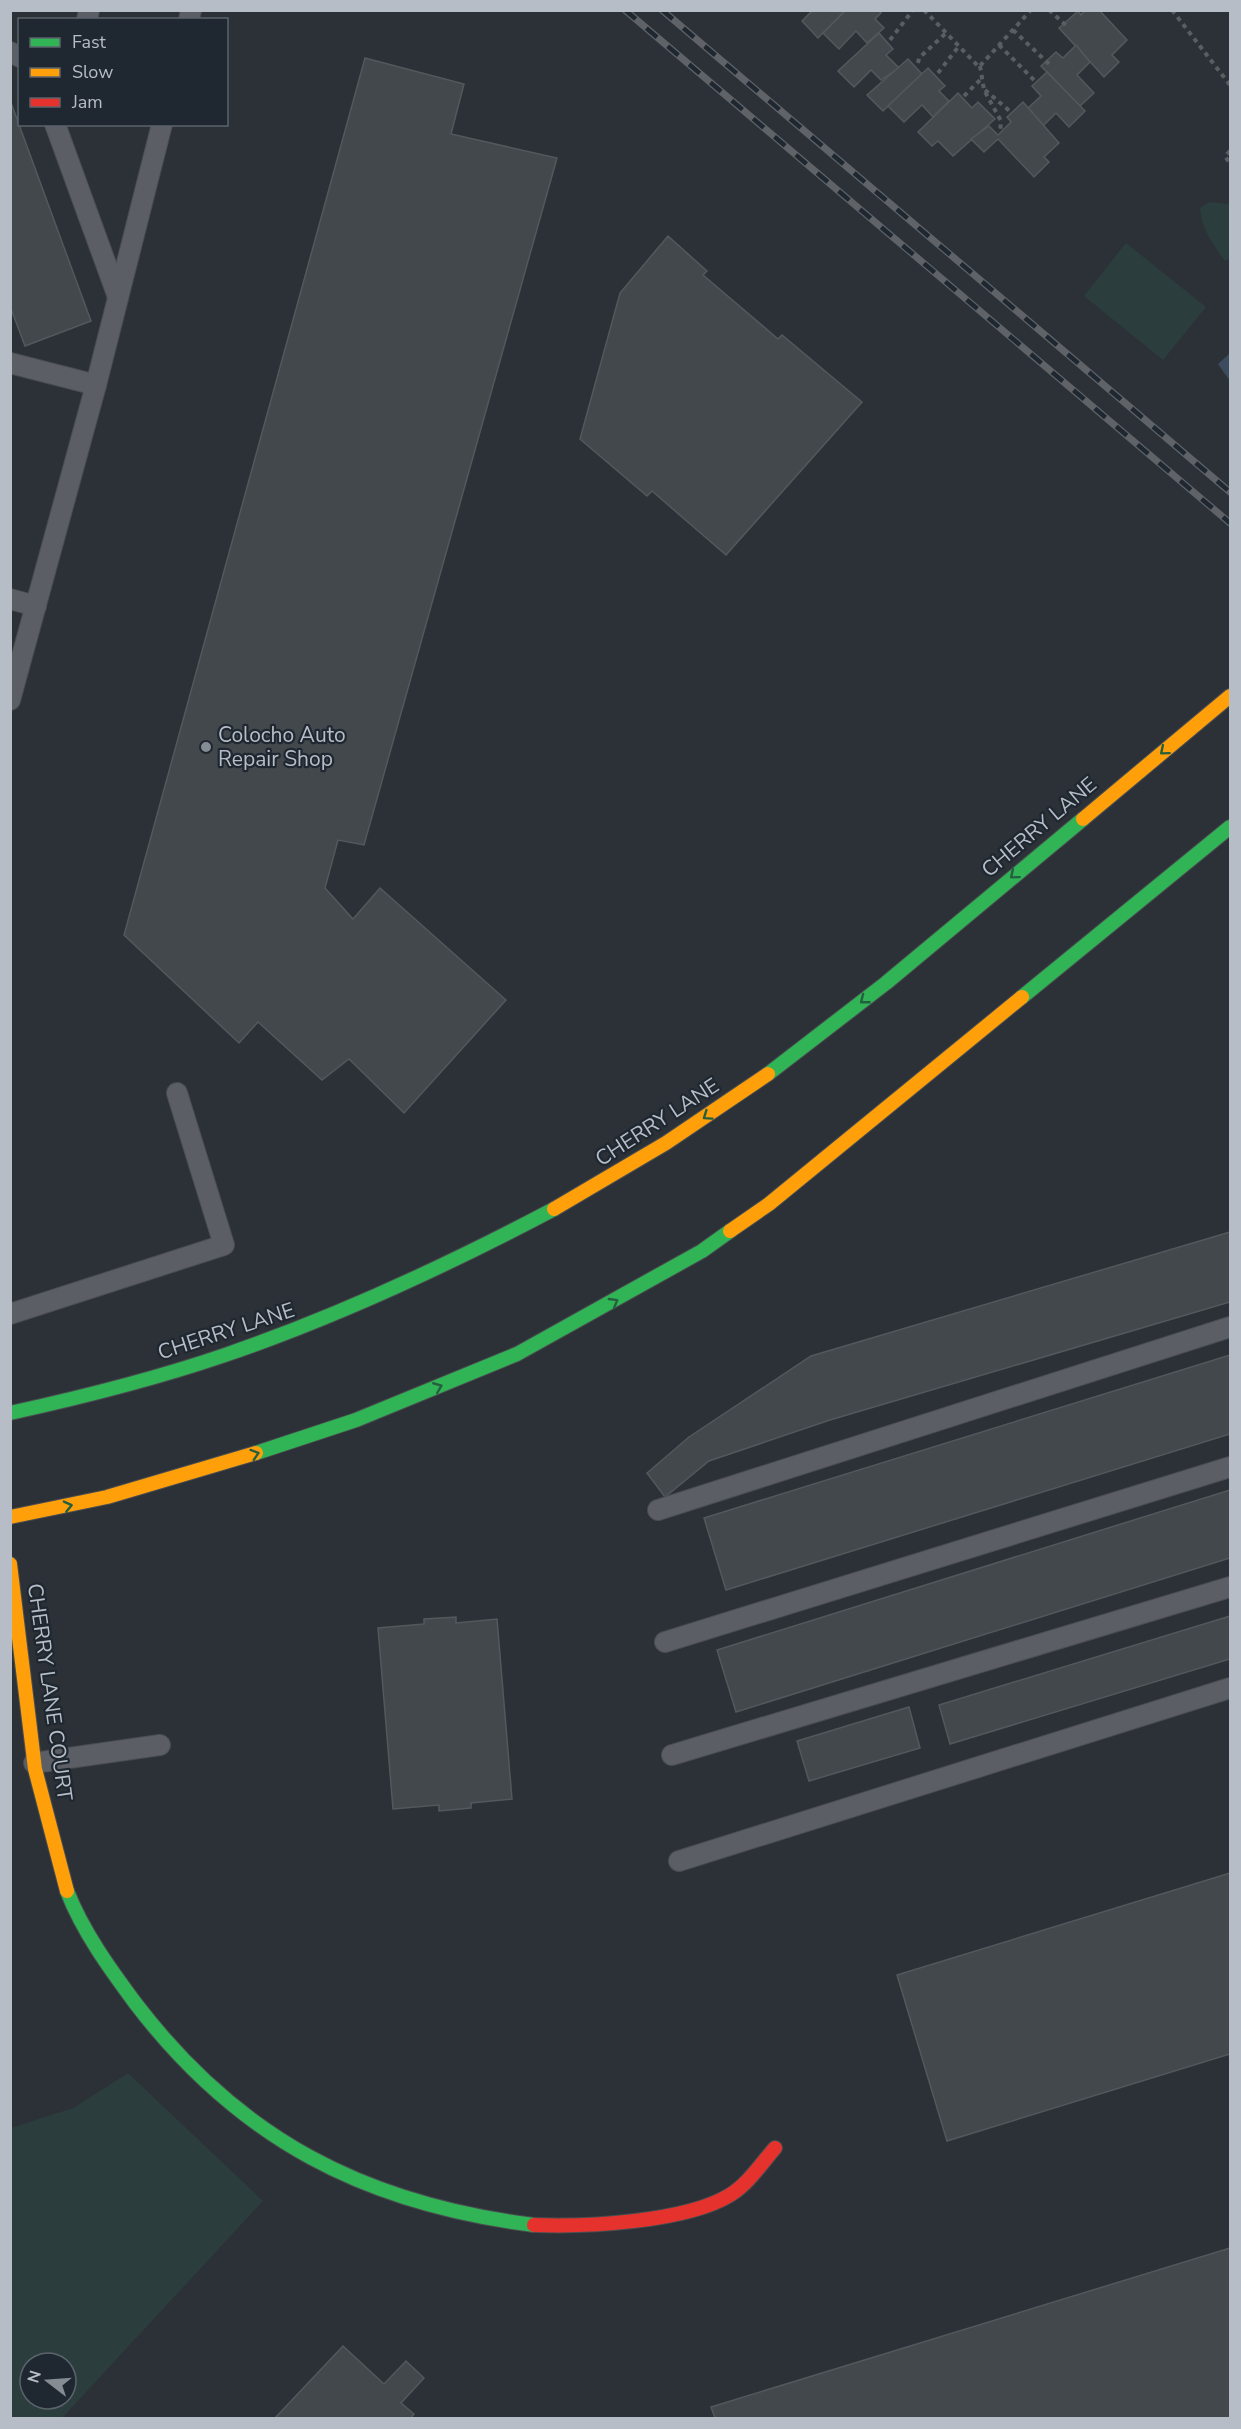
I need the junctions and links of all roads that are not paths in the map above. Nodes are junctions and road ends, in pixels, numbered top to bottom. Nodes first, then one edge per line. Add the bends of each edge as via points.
1 (56, 126) edge
2 (160, 126) edge
3 (118, 297) junction
4 (10, 363) edge
5 (96, 385) junction
6 (10, 599) edge
7 (36, 606) junction
8 (1230, 696) edge
9 (10, 700) edge
10 (1230, 827) edge
11 (177, 1093) dead end
12 (10, 1314) edge
13 (1230, 1327) edge
14 (10, 1413) edge
15 (1230, 1467) edge
16 (658, 1510) dead end
17 (10, 1517) edge
18 (10, 1564) edge
19 (1230, 1587) edge
20 (665, 1642) dead end
21 (1230, 1688) edge
22 (160, 1745) dead end
23 (672, 1755) dead end
24 (34, 1763) junction
25 (679, 1861) dead end
26 (775, 2148) dead end

1 - 3 lane
2 - 3 lane
3 - 5 lane
4 - 5 lane
5 - 7 lane
6 - 7 lane
7 - 9 lane
8 -> 14 main road, CHERRY LANE via 878,989 685,1132 603,1182 490,1245 336,1315 131,1384
17 -> 10 main road via 176,1479 356,1420 517,1354 594,1313 702,1251 769,1203
11 - 12 lane via 224,1245
13 - 16 lane
15 - 20 lane
18 - 24 main road, CHERRY LANE COURT
19 - 23 lane
21 - 25 lane
22 - 24 lane
24 - 26 main road, CHERRY LANE COURT via 58,1864 73,1903 124,1989 204,2080 238,2112 304,2155 367,2185 418,2202 509,2223 575,2226 682,2213 731,2195

